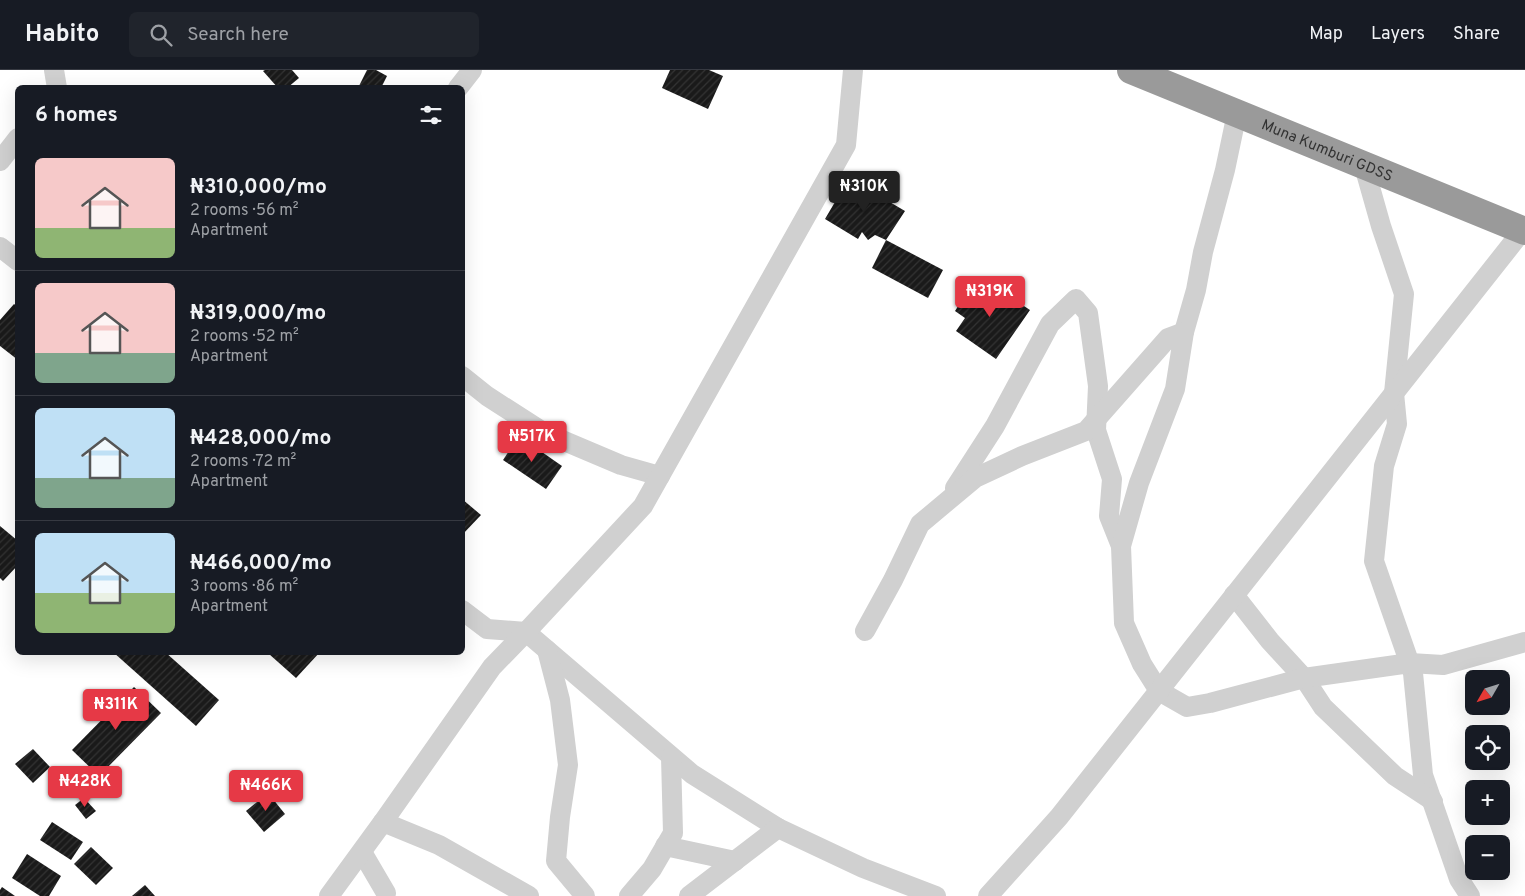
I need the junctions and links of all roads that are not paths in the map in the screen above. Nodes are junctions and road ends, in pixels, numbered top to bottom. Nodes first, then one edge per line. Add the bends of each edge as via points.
1 (54, 70) edge
2 (472, 70) edge
3 (853, 70) edge
4 (1131, 70) edge
5 (57, 85) edge
6 (460, 85) edge
7 (1237, 113) junction
8 (15, 142) edge
9 (0, 161) edge
10 (1364, 166) junction
11 (1524, 239) edge
12 (0, 247) edge
13 (15, 259) edge
14 (1184, 332) junction
15 (465, 378) edge
16 (1394, 393) junction
17 (1096, 420) junction
18 (660, 476) junction
19 (944, 503) junction
20 (1121, 546) junction
21 (1234, 596) junction
22 (465, 612) edge
23 (865, 631) dead end
24 (526, 632) junction
25 (1525, 642) edge
26 (547, 650) junction
27 (1410, 664) junction
28 (1304, 678) junction
29 (1159, 691) junction
30 (671, 756) junction
31 (1432, 801) junction
32 (383, 822) junction
33 (778, 828) junction
34 (665, 846) junction
35 (362, 852) junction
36 (735, 861) junction
37 (386, 893) dead end
38 (329, 896) edge
39 (529, 896) edge
40 (585, 896) edge
41 (629, 896) edge
42 (689, 896) edge
43 (936, 896) edge
44 (988, 896) edge
45 (1470, 896) edge

1 - 5 street
2 - 6 street
3 - 18 street via 846,145
4 - 7 highway, Muna Kumburi GDSS
7 - 10 highway, Muna Kumburi GDSS
7 - 14 street
8 - 9 street
10 - 11 highway, Muna Kumburi GDSS
10 - 16 street via 1380,226 1404,294
11 - 16 street
12 - 13 street
14 - 17 street via 1168,338
14 - 20 street via 1174,389 1138,483
15 - 18 street via 543,432 620,465
16 - 21 street
16 - 27 street via 1396,424 1384,466 1374,561
17 - 19 street via 1086,431 975,478
17 - 19 street via 1098,386 1088,313 1076,299 1050,324 995,426
17 - 20 street via 1096,430 1112,479 1109,516
18 - 24 street via 643,506
19 - 23 street via 920,524
20 - 29 street via 1124,623 1142,664
21 - 28 street
21 - 29 street
22 - 24 street via 487,629
24 - 26 street
24 - 32 street via 492,667
25 - 27 street via 1442,665
26 - 30 street
26 - 40 street via 560,700 568,766 556,861
27 - 28 street
27 - 31 street via 1423,775
28 - 29 street via 1187,707
28 - 31 street via 1323,707 1395,776
29 - 44 street via 1059,817
30 - 33 street via 692,774
30 - 34 street via 673,833
31 - 45 street via 1459,879
32 - 35 street
32 - 39 street via 439,845
33 - 36 street
33 - 43 street via 863,868
34 - 36 street
34 - 41 street via 652,869
35 - 37 street
35 - 38 street
36 - 42 street

